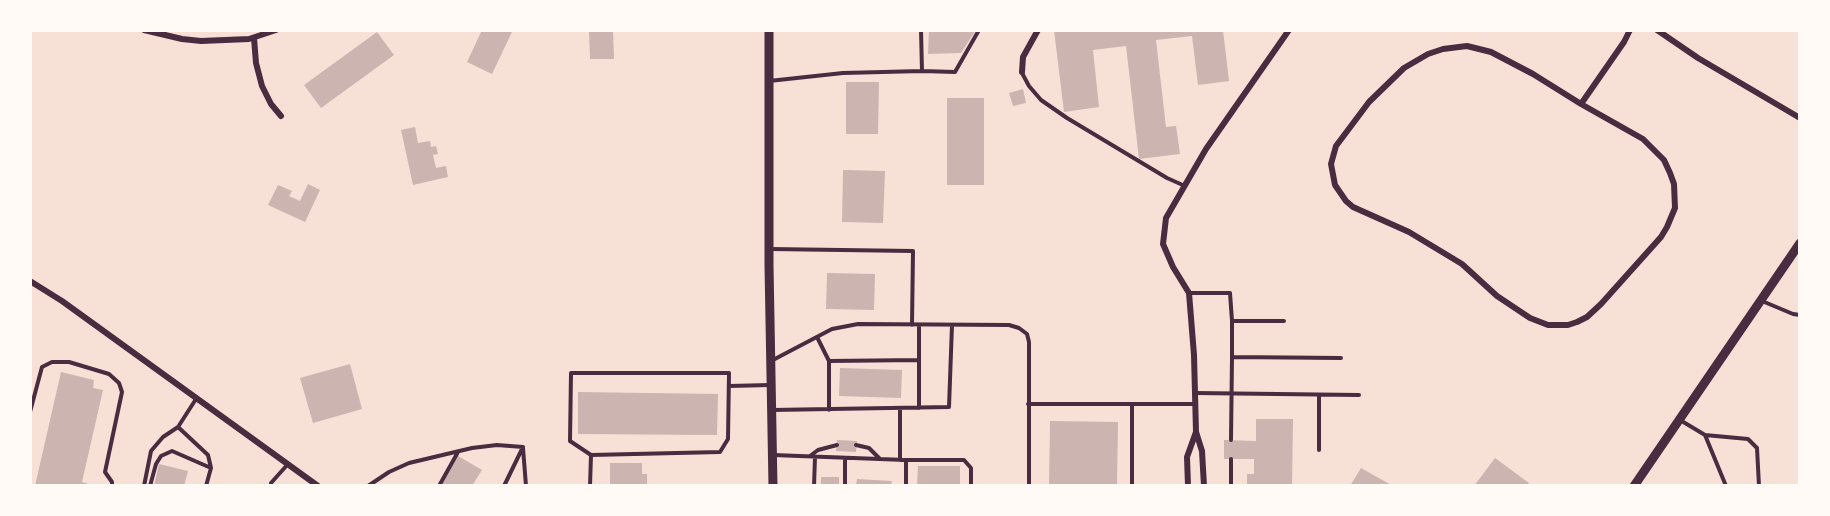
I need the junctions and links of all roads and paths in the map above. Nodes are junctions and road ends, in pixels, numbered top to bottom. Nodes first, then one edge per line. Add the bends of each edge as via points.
1 (144, 30) edge
2 (276, 30) edge
3 (769, 30) edge
4 (921, 30) edge
5 (979, 30) edge
6 (1038, 30) edge
7 (1289, 30) edge
8 (1629, 30) edge
9 (1656, 30) edge
10 (254, 38) junction
11 (922, 71) junction
12 (1022, 72) joint
13 (769, 81) junction
14 (1581, 104) junction
15 (281, 116) dead end
16 (1800, 118) edge
17 (1185, 186) junction
18 (1800, 243) edge
19 (769, 249) junction
20 (30, 281) edge
21 (1189, 293) junction
22 (1761, 300) junction
23 (1800, 315) edge
24 (1232, 321) junction
25 (1284, 321) dead end
26 (912, 325) junction
27 (919, 325) junction
28 (951, 325) junction
29 (817, 337) junction
30 (1232, 357) junction
31 (1341, 358) dead end
32 (919, 360) junction
33 (771, 361) junction
34 (829, 361) junction
35 (771, 385) junction
36 (729, 386) junction
37 (1195, 393) junction
38 (1231, 393) junction
39 (1319, 395) junction
40 (1359, 395) dead end
41 (196, 399) junction
42 (1028, 404) junction
43 (1132, 404) junction
44 (1195, 404) junction
45 (900, 408) junction
46 (919, 408) junction
47 (771, 410) junction
48 (829, 410) junction
49 (30, 412) edge
50 (1679, 420) junction
51 (177, 427) junction
52 (1196, 432) junction
53 (1705, 435) junction
54 (1231, 441) dead end
55 (837, 445) dead end
56 (856, 445) dead end
57 (523, 447) junction
58 (1318, 450) dead end
59 (458, 452) junction
60 (591, 454) junction
61 (772, 455) junction
62 (812, 457) junction
63 (845, 458) junction
64 (881, 459) junction
65 (1231, 459) dead end
66 (900, 460) junction
67 (906, 460) junction
68 (288, 464) junction
69 (211, 468) junction
70 (112, 486) edge
71 (144, 486) edge
72 (150, 486) edge
73 (206, 486) edge
74 (272, 486) edge
75 (318, 486) edge
76 (369, 486) edge
77 (439, 486) edge
78 (504, 486) edge
79 (526, 486) edge
80 (590, 486) edge
81 (773, 486) edge
82 (814, 486) edge
83 (845, 486) edge
84 (906, 486) edge
85 (971, 486) edge
86 (1029, 486) edge
87 (1132, 486) edge
88 (1188, 486) edge
89 (1204, 486) edge
90 (1231, 486) edge
91 (1634, 486) edge
92 (1726, 486) edge
93 (1759, 486) edge

1 - 10 street via 201,41
2 - 10 street
3 - 13 street
4 - 11 lane
5 - 11 lane via 955,72
6 - 12 street via 1023,57
7 - 17 street via 1206,149
8 - 14 street
9 - 16 street
10 - 15 street via 262,86
11 - 13 lane via 843,73
12 - 17 lane via 1041,100
13 - 19 street
14 - 14 street via 1491,52 1467,46 1443,49 1404,68 1369,102 1336,146 1331,164 1335,185 1353,207 1409,232 1462,264 1497,296 1530,318 1548,325 1568,325 1587,317 1601,304 1660,237 1675,208 1664,160 1644,139
17 - 21 street via 1166,218 1163,244
18 - 22 street
19 - 26 lane via 913,251
19 - 33 street
20 - 41 street
21 - 24 lane via 1230,293
21 - 37 street
22 - 23 lane
22 - 50 street
24 - 25 lane
24 - 30 lane
26 - 27 lane
26 - 29 lane via 858,324 832,329
27 - 28 lane
27 - 32 lane
28 - 42 lane via 1009,325 1027,334
28 - 46 lane via 949,407
29 - 33 lane
29 - 34 lane
30 - 31 lane
30 - 38 lane
32 - 34 lane
32 - 46 lane
33 - 35 street
34 - 48 lane
35 - 36 lane
35 - 47 street
36 - 60 lane via 728,439 720,452
36 - 60 lane via 729,374 571,373 570,441
37 - 38 lane
37 - 44 street
38 - 39 lane
38 - 54 lane
39 - 40 lane
39 - 58 lane
41 - 51 lane
41 - 68 street
42 - 43 lane
42 - 86 lane
43 - 44 lane
43 - 87 lane
44 - 52 street
45 - 46 lane
45 - 48 lane
45 - 66 lane
47 - 48 lane
47 - 61 street
49 - 70 lane via 42,367 52,362 69,362 109,374 119,383 122,392 105,472
50 - 53 lane
50 - 91 street
51 - 69 lane via 208,455
51 - 71 lane via 151,451
52 - 88 street via 1187,457
52 - 89 street via 1202,451
53 - 92 lane
53 - 93 lane via 1748,439 1757,448
55 - 62 lane via 818,450
56 - 64 lane via 869,448
57 - 59 lane via 497,445
57 - 78 lane
57 - 79 lane
59 - 76 lane via 409,463
59 - 77 lane
60 - 80 lane
61 - 62 lane
61 - 81 street
62 - 63 lane
62 - 82 lane
63 - 64 lane
63 - 83 lane
64 - 66 lane
65 - 90 lane
66 - 67 lane
67 - 84 lane
67 - 85 lane via 964,460 971,468
68 - 74 lane
68 - 75 street
69 - 72 lane via 172,451 161,456
69 - 73 lane

